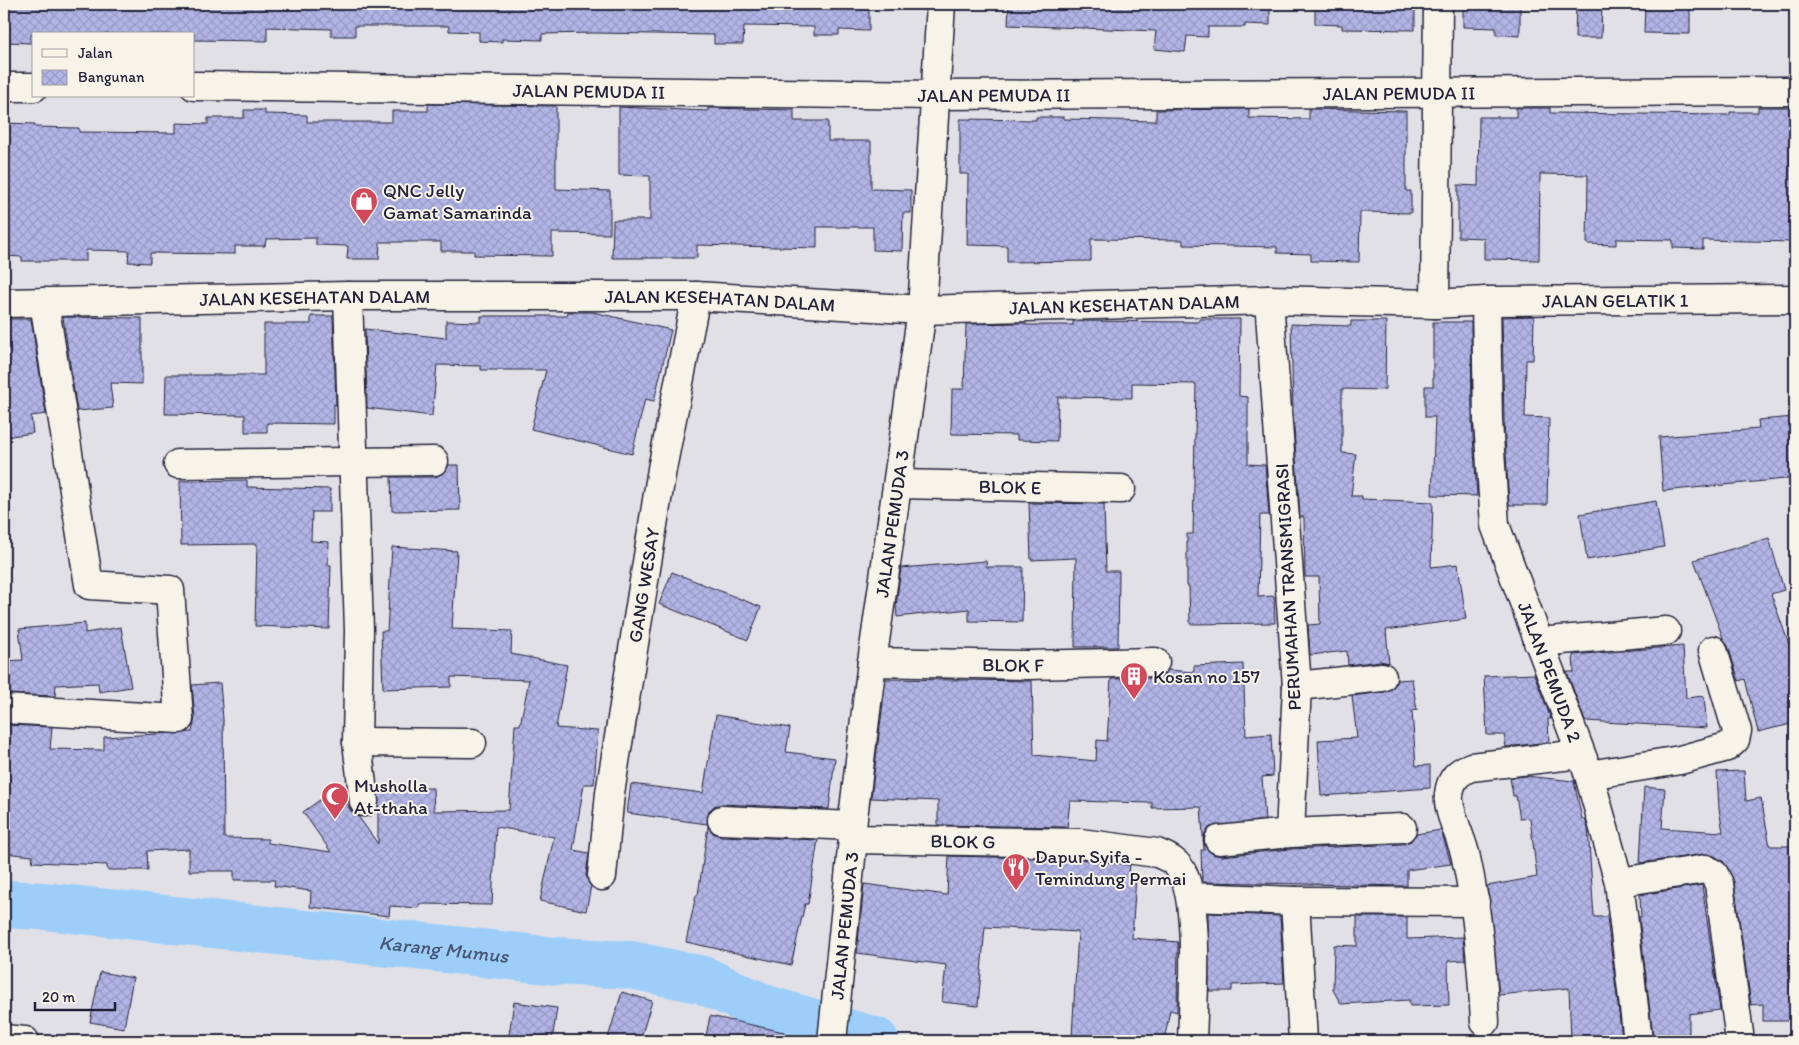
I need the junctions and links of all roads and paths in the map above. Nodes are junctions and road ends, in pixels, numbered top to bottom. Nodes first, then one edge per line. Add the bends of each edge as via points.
1 (940, 4) edge
2 (1438, 4) edge
3 (195, 86) edge
4 (4, 87) edge
5 (32, 87) edge
6 (1795, 91) edge
7 (1439, 92) junction
8 (936, 95) junction
9 (348, 296) junction
10 (696, 296) junction
11 (1795, 299) edge
12 (1269, 300) junction
13 (1486, 301) junction
14 (44, 302) junction
15 (4, 303) edge
16 (1435, 304) junction
17 (922, 310) junction
18 (354, 460) junction
19 (434, 461) dead end
20 (178, 464) dead end
21 (899, 484) junction
22 (1121, 489) dead end
23 (1666, 631) dead end
24 (1538, 642) junction
25 (1713, 650) dead end
26 (872, 662) junction
27 (1155, 662) dead end
28 (1382, 677) dead end
29 (1297, 686) junction
30 (4, 709) edge
31 (357, 742) junction
32 (472, 743) dead end
33 (1585, 764) junction
34 (364, 802) dead end
35 (722, 820) dead end
36 (1402, 828) dead end
37 (852, 833) junction
38 (1290, 834) junction
39 (1220, 840) dead end
40 (602, 876) dead end
41 (1619, 882) junction
42 (1187, 886) junction
43 (1295, 901) junction
44 (1475, 902) junction
45 (1485, 1022) dead end
46 (4, 1039) edge
47 (25, 1041) edge
48 (832, 1041) edge
49 (1192, 1041) edge
50 (1302, 1041) edge
51 (1638, 1041) edge
52 (1740, 1041) edge

1 - 8 street, JALAN PEMUDA 3
2 - 7 street
3 - 8 street, JALAN PEMUDA II
4 - 5 street
6 - 7 street, JALAN PEMUDA II
7 - 8 street, JALAN PEMUDA II
7 - 16 street
8 - 17 street, JALAN PEMUDA 3
9 - 10 street, JALAN KESEHATAN DALAM
9 - 14 street, JALAN KESEHATAN DALAM
9 - 18 street
10 - 17 street, JALAN KESEHATAN DALAM
10 - 40 street, GANG WESAY via 662,469 610,793
11 - 13 street, JALAN GELATIK 1
12 - 16 street, JALAN KESEHATAN DALAM
12 - 17 street, JALAN KESEHATAN DALAM
12 - 29 street, PERUMAHAN TRANSMIGRASI
13 - 16 street, JALAN GELATIK 1
13 - 24 street, JALAN PEMUDA 2 via 1488,421 1495,525
14 - 15 street, JALAN KESEHATAN DALAM
14 - 30 street via 89,585 170,590 179,719
17 - 21 street, JALAN PEMUDA 3
18 - 19 street
18 - 20 street
18 - 31 street via 359,630
21 - 22 street, BLOK E
21 - 26 street, JALAN PEMUDA 3
23 - 24 street
24 - 33 street, JALAN PEMUDA 2
25 - 33 street via 1737,731 1730,745 1680,760
26 - 27 street, BLOK F via 1028,665
26 - 37 street, JALAN PEMUDA 3
28 - 29 street
29 - 38 street, PERUMAHAN TRANSMIGRASI
31 - 32 street
31 - 34 street
33 - 41 street, JALAN PEMUDA 2
33 - 44 street via 1482,765 1465,769 1455,776 1448,798 1466,855
35 - 37 street, BLOK G
36 - 38 street
37 - 42 street, BLOK G via 1080,843 1157,853 1179,866
37 - 48 street, JALAN PEMUDA 3
38 - 39 street
41 - 51 street, JALAN PEMUDA 2
41 - 52 street via 1706,869 1714,874 1719,884
42 - 43 street
42 - 49 street via 1194,973
43 - 44 street
43 - 50 street
44 - 45 street
46 - 47 street

